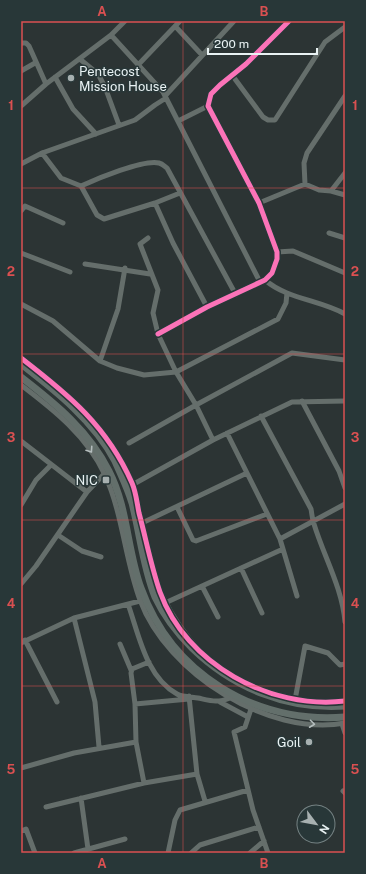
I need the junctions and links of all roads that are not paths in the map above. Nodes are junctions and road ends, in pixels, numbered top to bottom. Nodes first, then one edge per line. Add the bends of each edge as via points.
1 (125, 21) edge
2 (180, 21) edge
3 (234, 21) edge
4 (289, 21) edge
5 (175, 26) junction
6 (345, 27) edge
7 (111, 36) junction
8 (21, 43) edge
9 (202, 55) junction
10 (81, 60) junction
11 (35, 62) junction
12 (138, 65) junction
13 (21, 71) edge
14 (232, 75) junction
15 (55, 77) junction
16 (46, 84) junction
17 (345, 96) edge
18 (166, 97) junction
19 (21, 106) edge
20 (208, 106) junction
21 (178, 121) junction
22 (119, 125) junction
23 (96, 134) junction
24 (42, 153) junction
25 (21, 164) edge
26 (345, 173) edge
27 (305, 184) junction
28 (81, 186) junction
29 (331, 191) junction
30 (180, 193) junction
31 (345, 195) edge
32 (155, 203) junction
33 (259, 203) junction
34 (21, 212) edge
35 (63, 224) dead end
36 (329, 233) dead end
37 (148, 238) dead end
38 (345, 238) edge
39 (21, 252) edge
40 (277, 252) junction
41 (85, 264) dead end
42 (125, 268) junction
43 (70, 272) dead end
44 (345, 273) edge
45 (150, 274) junction
46 (263, 281) junction
47 (288, 294) junction
48 (236, 295) junction
49 (21, 304) edge
50 (207, 308) junction
51 (345, 314) edge
52 (158, 334) junction
53 (21, 358) edge
54 (100, 360) junction
55 (345, 360) edge
56 (21, 364) edge
57 (176, 372) junction
58 (21, 377) edge
59 (21, 385) edge
60 (302, 401) junction
61 (345, 401) edge
62 (196, 405) junction
63 (261, 416) junction
64 (227, 433) junction
65 (213, 440) junction
66 (21, 441) edge
67 (129, 443) dead end
68 (51, 465) junction
69 (248, 473) junction
70 (104, 474) junction
71 (132, 485) junction
72 (345, 488) edge
73 (87, 492) junction
74 (345, 504) edge
75 (21, 505) edge
76 (177, 507) junction
77 (267, 514) junction
78 (313, 522) junction
79 (142, 523) junction
80 (58, 535) junction
81 (280, 539) junction
82 (283, 549) junction
83 (101, 557) dead end
84 (241, 568) junction
85 (21, 584) edge
86 (202, 586) junction
87 (297, 596) dead end
88 (140, 601) junction
89 (165, 603) junction
90 (128, 604) junction
91 (262, 613) dead end
92 (218, 617) dead end
93 (74, 618) junction
94 (345, 622) edge
95 (23, 641) edge
96 (120, 644) dead end
97 (149, 662) junction
98 (345, 664) edge
99 (132, 670) junction
100 (189, 698) junction
101 (230, 698) junction
102 (295, 700) junction
103 (345, 701) edge
104 (57, 702) dead end
105 (220, 702) junction
106 (135, 704) junction
107 (345, 706) edge
108 (251, 709) junction
109 (248, 718) junction
110 (344, 722) edge
111 (345, 733) edge
112 (136, 742) junction
113 (99, 747) junction
114 (21, 768) edge
115 (197, 774) junction
116 (144, 783) junction
117 (248, 790) junction
118 (81, 798) junction
119 (206, 802) junction
120 (46, 807) dead end
121 (259, 827) junction
122 (21, 831) edge
123 (124, 839) dead end
124 (264, 841) junction
125 (88, 849) junction
126 (35, 853) edge
127 (74, 853) edge
128 (168, 853) edge
129 (192, 853) edge
130 (250, 853) edge
131 (268, 853) edge

1 - 7 street
2 - 5 street
3 - 9 street
4 - 14 street
5 - 9 street
5 - 12 street
6 - 14 street via 325,42 275,120 263,117
7 - 10 street
7 - 12 street
8 - 11 street via 29,46
9 - 18 street
10 - 15 street
10 - 22 street via 98,74
11 - 13 street
11 - 16 street
12 - 18 street
14 - 20 street via 211,94
15 - 16 street
15 - 23 street via 73,109
16 - 19 street
17 - 27 street via 307,153 304,164
18 - 21 street
18 - 22 street via 135,120
20 - 21 street
20 - 33 street
21 - 46 street
22 - 23 street
23 - 24 street
24 - 25 street
24 - 28 street via 61,178
26 - 29 street
27 - 29 street via 321,191
27 - 33 street
28 - 30 street via 127,168 157,162 167,168
28 - 32 street via 102,219
29 - 31 street
30 - 32 street
30 - 48 street
32 - 50 street
33 - 40 street
34 - 35 street via 25,206
36 - 38 street
37 - 45 street via 140,244
39 - 43 street
40 - 44 street via 293,251
40 - 46 street via 275,267
41 - 42 street
42 - 45 street
42 - 54 street via 118,309
45 - 52 street via 158,290 153,313
46 - 47 street
46 - 48 street
47 - 51 street via 322,303
47 - 57 street via 280,318
48 - 50 street
49 - 54 street via 53,321
50 - 52 street
52 - 57 street
53 - 71 street via 53,382 92,419 116,453
54 - 57 street via 117,368 144,375
55 - 62 street via 293,352
56 - 107 main road via 79,414 114,460 130,498 155,597 167,619 184,639 204,659 244,687 271,698 295,703 318,707
57 - 62 street
58 - 110 main road via 72,419 99,452 118,492 140,587 150,611 166,636 193,666 230,693 252,705 277,713
59 -> 70 street via 59,414 79,435
60 - 61 street
60 - 63 street via 292,402
60 - 72 street via 339,471
62 - 65 street
62 - 67 street
63 - 64 street
63 - 78 street via 311,509
64 - 65 street
64 - 69 street
65 - 71 street
66 - 68 street
68 - 73 street
68 - 75 street via 36,480
69 - 76 street
69 - 77 street
70 - 73 street
70 - 88 street via 114,500 127,559
71 - 79 street
73 - 80 street
74 - 78 street
76 - 77 street via 193,540 196,541
76 - 79 street
77 - 81 street
78 - 81 street
78 - 94 street via 337,584
79 - 89 street via 150,562
80 - 83 street via 82,551
80 - 85 street
81 - 82 street
82 - 84 street
82 - 87 street
84 - 86 street
84 - 91 street
86 - 89 street
86 - 92 street
88 - 90 street
88 - 101 street via 175,655 195,674
89 - 102 street via 184,634 223,671 257,688
90 - 93 street
90 - 97 street
93 - 95 street
93 - 113 street via 95,702
95 - 104 street
96 - 99 street
97 - 99 street
97 - 100 street via 157,676 176,693
98 - 102 street via 340,664 328,653 305,646
99 - 106 street via 130,673
100 - 105 street
100 - 106 street
100 - 115 street
101 - 105 street
101 - 108 street
102 - 103 street
105 - 109 street
106 - 112 street
108 - 109 street
108 -> 110 street via 317,725
109 - 117 street via 245,727 234,732
110 - 111 street
112 - 113 street
112 - 116 street
113 - 114 street
115 - 116 street
115 - 119 street
116 - 118 street
117 - 119 street
117 - 121 street
118 - 120 street
118 - 125 street
119 - 128 street via 183,808 178,812
121 - 124 street
121 - 129 street via 200,845
122 - 126 street via 26,829
123 - 125 street
124 - 130 street
124 - 131 street
125 - 127 street

